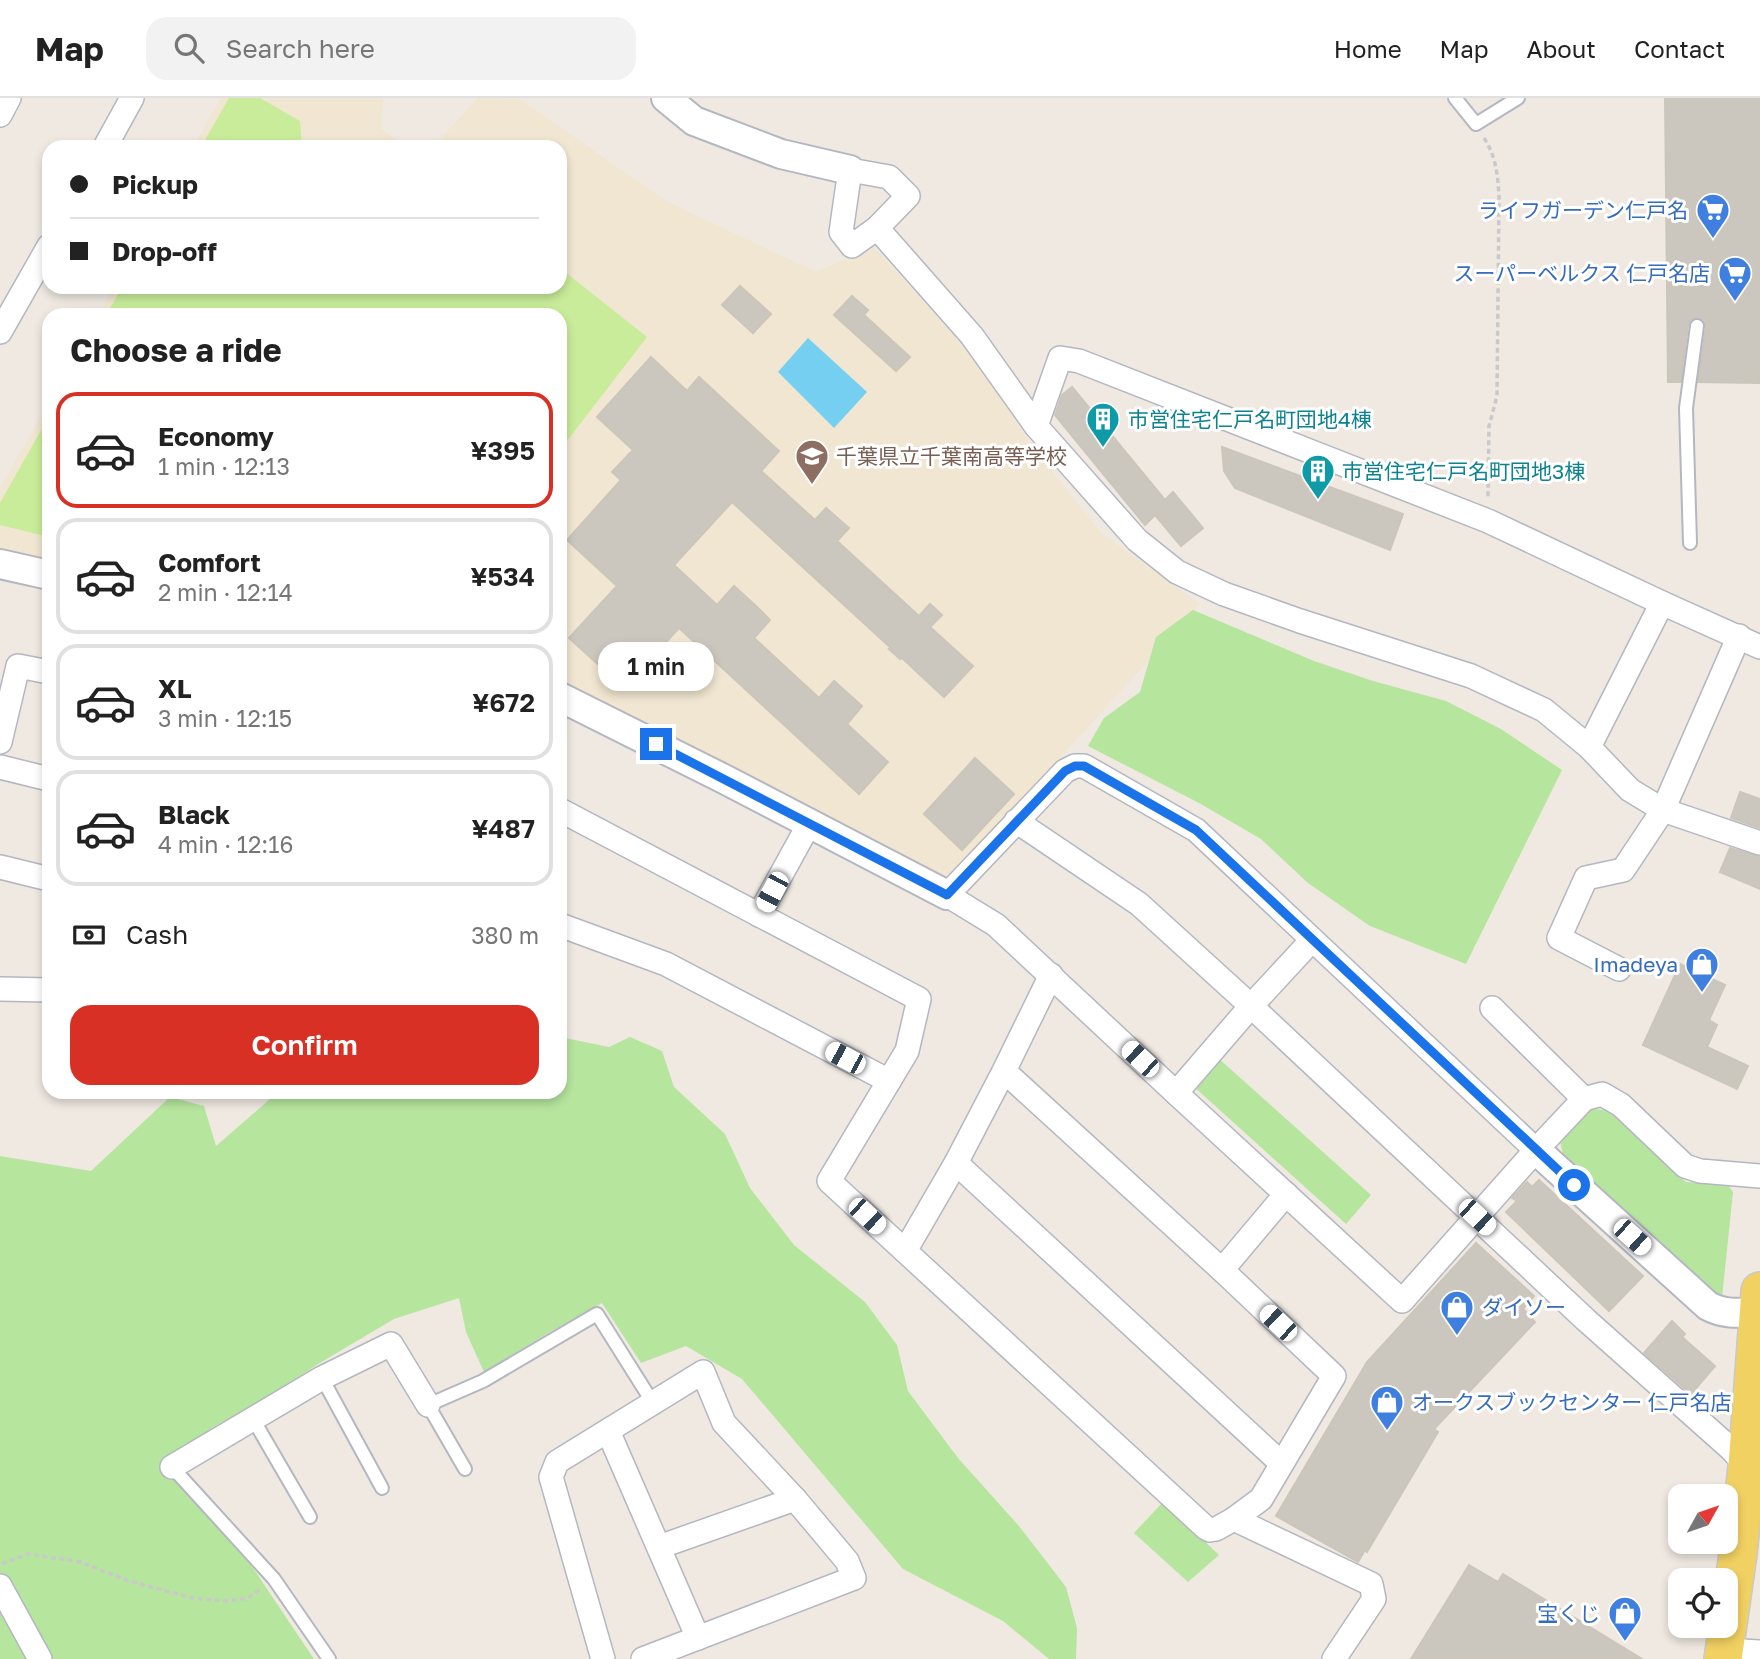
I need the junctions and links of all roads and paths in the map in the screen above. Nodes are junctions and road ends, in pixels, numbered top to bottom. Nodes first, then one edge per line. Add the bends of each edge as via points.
1 (9, 98) edge
2 (132, 98) edge
3 (666, 98) edge
4 (1455, 98) edge
5 (1518, 98) edge
6 (0, 115) edge
7 (1476, 124) junction
8 (109, 140) edge
9 (850, 170) junction
10 (877, 228) junction
11 (42, 255) edge
12 (9, 295) edge
13 (1697, 326) dead end
14 (0, 332) edge
15 (1036, 426) junction
16 (1488, 521) junction
17 (1690, 543) dead end
18 (0, 564) edge
19 (42, 573) edge
20 (1662, 603) junction
21 (1739, 636) junction
22 (1760, 647) edge
23 (42, 671) edge
24 (567, 701) edge
25 (0, 742) edge
26 (1589, 747) junction
27 (0, 768) edge
28 (42, 777) edge
29 (1663, 810) junction
30 (567, 814) edge
31 (1016, 821) junction
32 (809, 824) junction
33 (1760, 843) edge
34 (0, 867) edge
35 (42, 877) edge
36 (947, 895) junction
37 (760, 915) junction
38 (567, 928) edge
39 (1312, 940) junction
40 (1619, 969) dead end
41 (1051, 975) junction
42 (0, 989) edge
43 (42, 990) edge
44 (1251, 1006) junction
45 (1492, 1008) dead end
46 (1004, 1071) junction
47 (889, 1082) junction
48 (1176, 1093) junction
49 (1584, 1099) junction
50 (1536, 1150) junction
51 (956, 1163) junction
52 (1760, 1175) edge
53 (1286, 1194) junction
54 (1477, 1217) junction
55 (905, 1251) junction
56 (1222, 1270) junction
57 (1759, 1301) edge
58 (322, 1378) junction
59 (653, 1403) junction
60 (428, 1405) junction
61 (253, 1419) junction
62 (608, 1431) junction
63 (1281, 1463) junction
64 (172, 1466) joint
65 (1747, 1466) junction
66 (466, 1469) dead end
67 (382, 1488) dead end
68 (795, 1499) junction
69 (310, 1517) dead end
70 (1234, 1519) junction
71 (659, 1547) junction
72 (0, 1564) edge
73 (274, 1579) junction
74 (0, 1586) edge
75 (698, 1638) junction
76 (1736, 1654) edge
77 (40, 1659) edge
78 (329, 1659) edge
79 (603, 1659) edge
80 (643, 1659) edge
81 (1334, 1659) edge

1 - 6 street
2 - 8 street
3 - 9 street via 694,121 781,154
4 - 7 lane
5 - 7 lane
7 - 16 path via 1497,170 1499,197 1497,396 1489,426
9 - 10 street via 889,177 908,196
9 - 10 street via 841,232 852,246
10 - 15 street via 972,337
11 - 12 street
12 - 14 street
13 - 17 lane via 1686,408
15 - 16 street via 1060,358 1079,361
15 - 26 street via 1137,540 1177,572 1300,621 1471,676 1544,710
16 - 20 street
18 - 19 street
20 - 21 street
20 - 26 street
21 - 22 street
21 - 29 street
23 - 25 street via 19,666
24 - 32 street
26 - 29 street via 1630,790
27 - 28 street
29 - 33 street
29 - 40 street via 1623,870 1586,878 1559,938
30 - 37 street
31 - 36 street
31 - 39 street via 1065,771 1084,766 1196,830
31 - 44 street via 1139,904
32 - 36 street
32 - 37 street
34 - 35 street
36 - 41 street via 996,925
37 - 47 street via 919,999 907,1051
38 - 47 street via 666,964
39 - 44 street
39 - 50 street
41 - 46 street
41 - 48 street
42 - 43 street
44 - 48 street
44 - 54 street
45 - 49 street
46 - 51 street
46 - 56 street
47 - 55 street via 829,1181
48 - 53 street
49 - 50 street
49 - 52 street via 1602,1094 1621,1105 1685,1166
50 - 54 street
50 - 57 street via 1708,1306 1734,1314
51 - 55 street
51 - 63 street
53 - 54 street via 1402,1301
53 - 56 street
54 - 65 street
55 - 70 street via 1206,1528 1216,1529
56 - 63 street via 1334,1376
57 - 65 main road
58 - 60 street via 391,1344
58 - 61 street
58 - 67 lane
59 - 60 lane via 597,1314 483,1381
59 - 62 street
59 - 68 street via 703,1372 724,1423
60 - 66 lane
61 - 64 street
61 - 69 lane
62 - 71 street
62 - 79 street via 557,1462 551,1477
63 - 70 street via 1261,1499
64 - 73 lane
65 - 76 main road
68 - 71 street
68 - 75 street via 847,1561 854,1578
70 - 81 street via 1371,1584 1374,1599
71 - 75 street
72 - 73 path via 28,1554 80,1562 180,1595 225,1601 248,1598
73 - 78 lane
74 - 77 street
75 - 80 street

